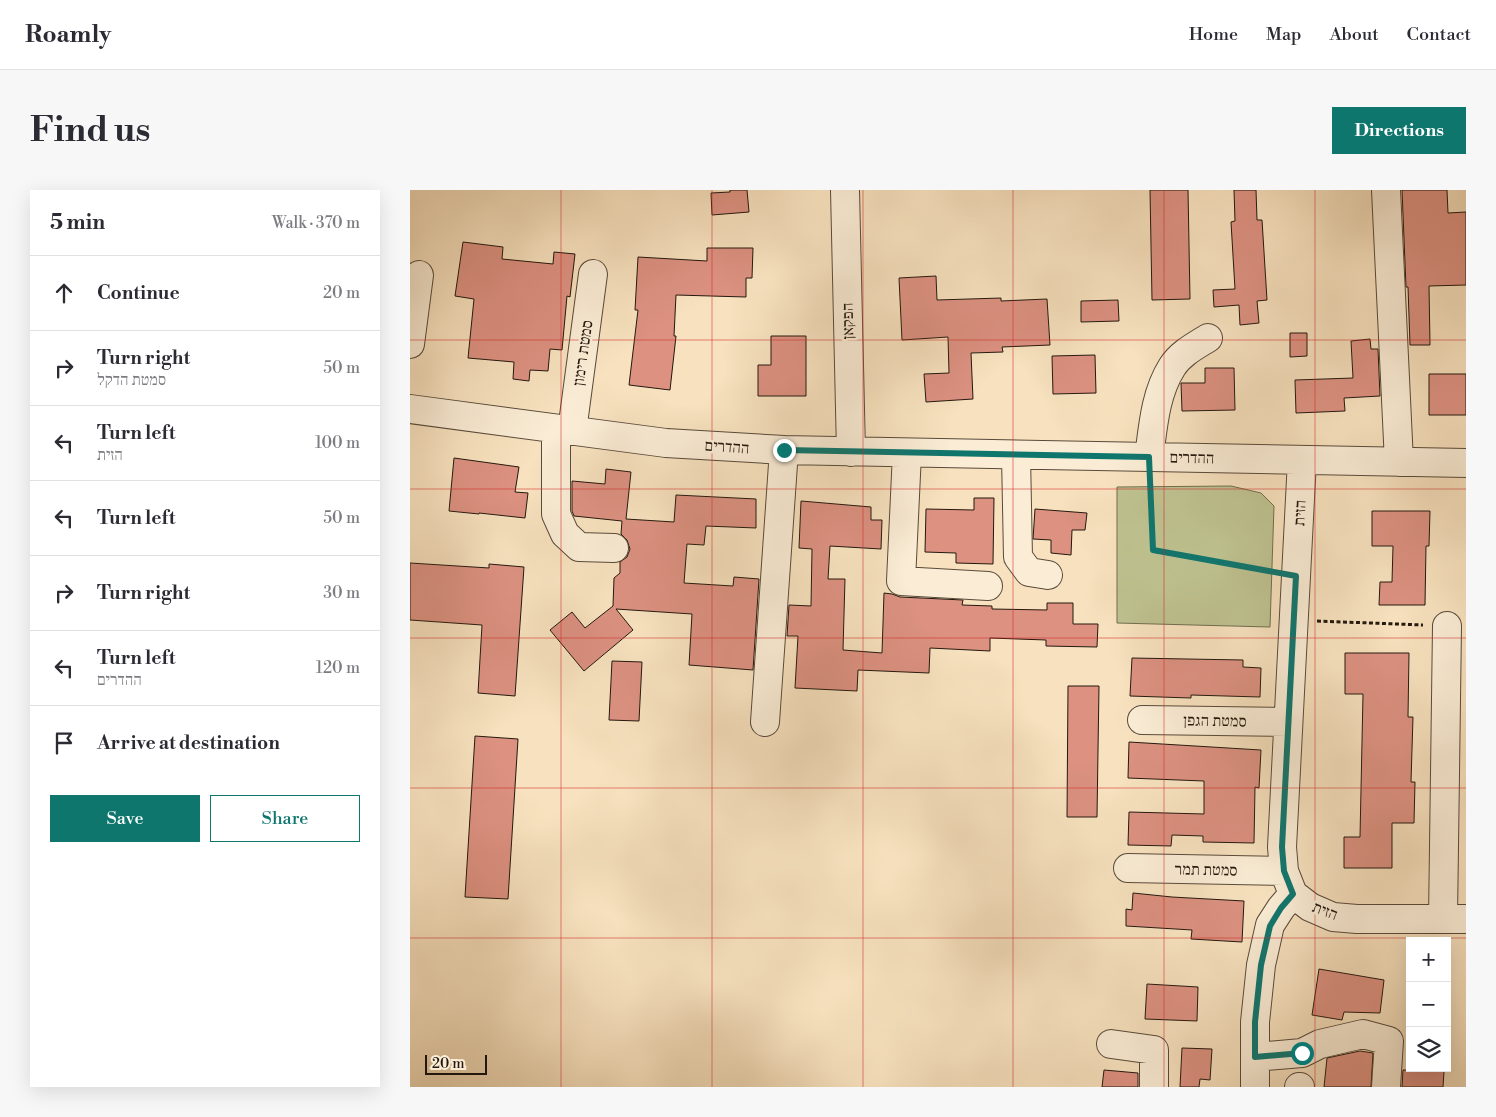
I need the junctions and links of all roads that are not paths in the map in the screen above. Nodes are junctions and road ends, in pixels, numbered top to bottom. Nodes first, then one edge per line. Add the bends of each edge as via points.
1 (845, 190) edge
2 (1386, 190) edge
3 (593, 274) dead end
4 (419, 275) dead end
5 (1208, 338) dead end
6 (410, 344) edge
7 (410, 409) edge
8 (564, 430) junction
9 (784, 450) junction
10 (852, 452) junction
11 (907, 453) junction
12 (1016, 455) junction
13 (1149, 457) junction
14 (1302, 460) junction
15 (1399, 462) junction
16 (1466, 463) edge
17 (614, 548) dead end
18 (1048, 575) dead end
19 (988, 586) dead end
20 (1447, 626) road end
21 (1142, 720) dead end
22 (764, 722) dead end
23 (1288, 722) junction
24 (1128, 868) dead end
25 (1289, 882) junction
26 (1454, 919) edge
27 (1111, 1044) dead end
28 (1255, 1057) junction
29 (1154, 1087) edge
30 (1255, 1087) edge
31 (1386, 1087) edge

1 - 10 street, הפקאן
2 - 15 street
3 - 8 street, סמטת רימון
4 - 6 street
5 - 13 street via 1187,351 1172,366 1157,404
7 - 8 street, ההדרים
8 - 9 street, ההדרים via 666,443
8 - 17 street, סמטת רימון via 556,514 565,534 579,547
9 - 10 street, ההדרים
9 - 22 street
10 - 11 street, ההדרים
11 - 12 street, ההדרים
11 - 19 street via 901,581
12 - 13 street, ההדרים
12 - 18 street via 1018,557 1029,572
13 - 14 street, ההדרים
14 - 15 street, ההדרים
14 - 23 street, הזית
15 - 16 street, ההדרים
20 - 26 street
21 - 23 street, סמטת הגפן
23 - 25 street, הזית via 1282,847
24 - 25 street, סמטת תמר
25 - 26 street, הזית via 1310,907 1333,917
25 - 28 street via 1281,908 1270,926 1261,965
27 - 29 street via 1154,1050
28 - 30 street
28 - 31 street via 1302,1053 1320,1044 1363,1034 1389,1041

